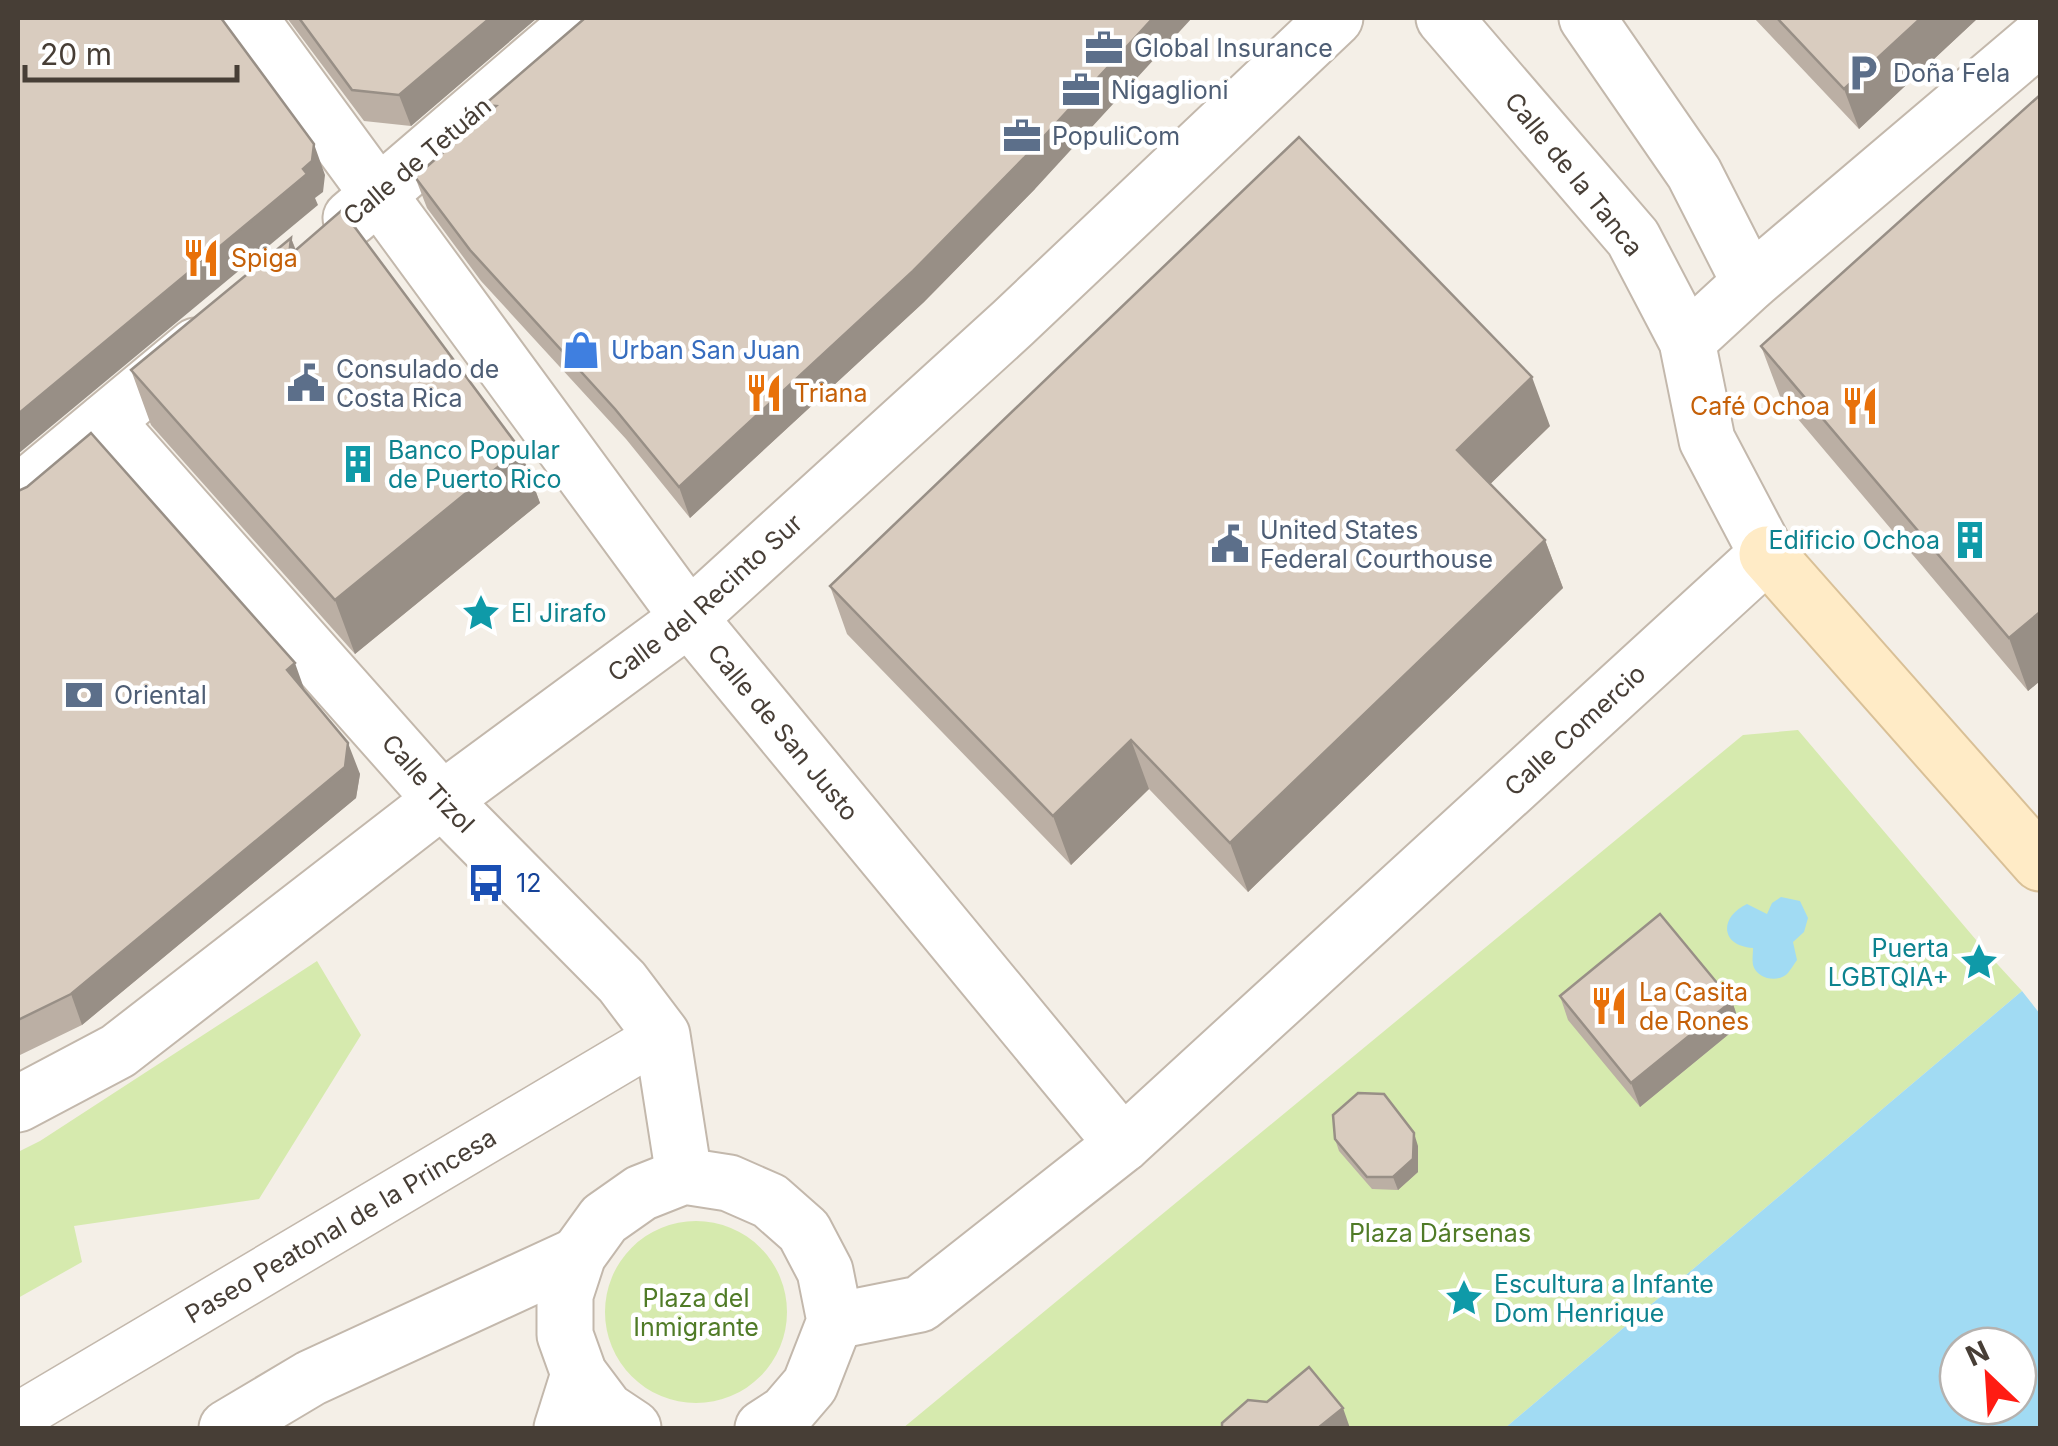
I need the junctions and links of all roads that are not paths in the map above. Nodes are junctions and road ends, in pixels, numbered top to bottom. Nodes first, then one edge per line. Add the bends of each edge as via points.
1 (249, 18) edge
2 (584, 18) edge
3 (1335, 18) edge
4 (1444, 18) edge
5 (1587, 18) edge
6 (2040, 37) edge
7 (379, 195) junction
8 (318, 245) edge
9 (1750, 283) junction
10 (227, 320) edge
11 (1687, 341) junction
12 (106, 420) junction
13 (18, 494) edge
14 (1767, 554) junction
15 (688, 618) junction
16 (442, 800) junction
17 (2040, 863) edge
18 (662, 1034) junction
19 (18, 1104) edge
20 (1123, 1144) junction
21 (684, 1176) junction
22 (578, 1255) junction
23 (834, 1320) junction
24 (579, 1374) junction
25 (18, 1417) edge
26 (227, 1428) edge
27 (562, 1428) edge
28 (633, 1428) edge
29 (763, 1428) edge

1 - 7 street, Calle de San Justo
2 - 7 street, Calle de Tetuán
3 - 15 street, Calle del Recinto Sur
4 - 11 street, Calle de la Tanca via 1633,238
5 - 9 street via 1694,174
6 - 9 street
7 - 8 street, Calle de Tetuán
7 - 15 street, Calle de San Justo
9 - 11 street
10 - 12 street
11 - 14 street via 1707,440
12 - 13 street
12 - 16 street, Calle Tizol
14 - 17 main road
14 - 20 street, Calle Comercio
15 - 16 street, Calle del Recinto Sur
15 - 20 street, Calle de San Justo
16 - 18 street, Calle Tizol via 622,982
16 - 19 street, Calle del Recinto Sur via 118,1051
18 - 21 street, Calle Tizol
18 - 25 street, Paseo Peatonal de la Princesa
20 - 23 street, Calle Comercio via 920,1304
21 - 22 street via 604,1219
21 - 23 street via 728,1184 770,1202 804,1231 825,1271
22 - 24 street via 565,1308
22 - 26 street via 311,1378
23 - 29 street via 810,1385
24 - 27 street
24 - 28 street via 606,1410

